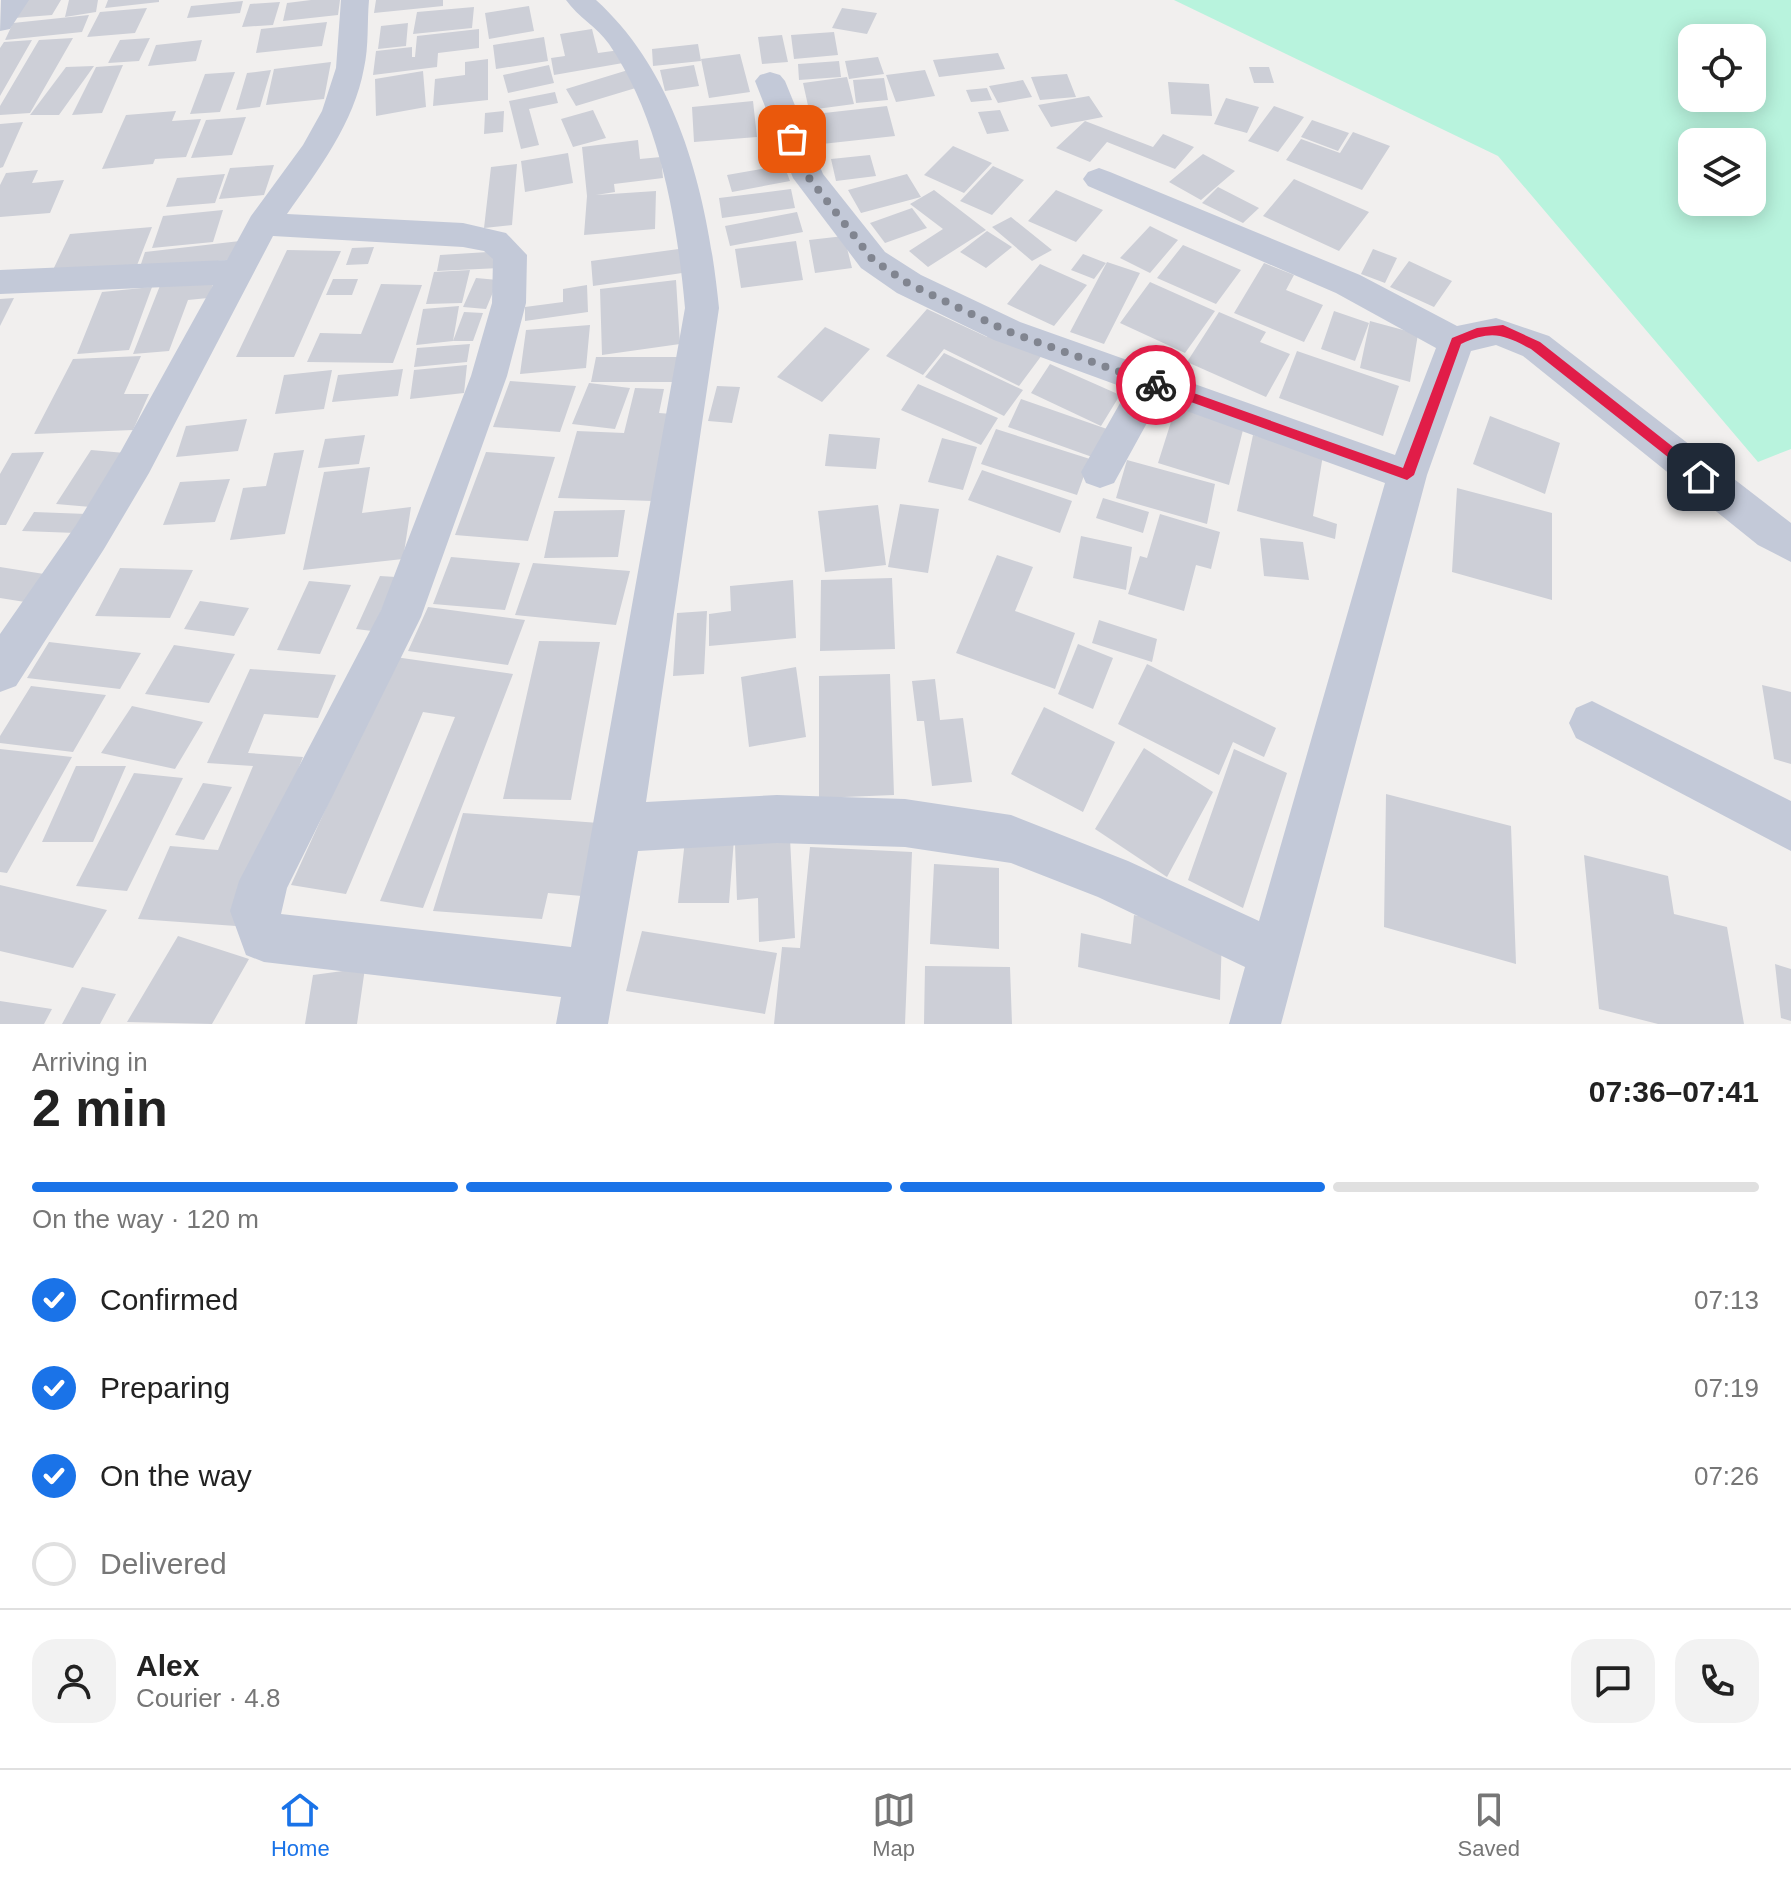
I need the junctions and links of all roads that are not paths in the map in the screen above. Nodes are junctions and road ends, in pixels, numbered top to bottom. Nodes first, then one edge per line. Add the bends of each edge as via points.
1 (15, 0) edge
2 (355, 0) edge
3 (580, 0) edge
4 (0, 23) edge
5 (770, 81) dead end
6 (1099, 179) dead end
7 (263, 224) junction
8 (238, 272) junction
9 (0, 282) edge
10 (1456, 342) junction
11 (1150, 383) junction
12 (1100, 472) dead end
13 (1407, 475) junction
14 (1791, 544) edge
15 (0, 671) edge
16 (1592, 723) dead end
17 (1791, 827) edge
18 (618, 828) junction
19 (1276, 955) junction
20 (591, 975) junction
21 (582, 1024) edge
22 (1255, 1024) edge

1 - 4 street
2 - 7 street via 350,69 337,109 318,146
3 - 18 street via 622,42 659,114 693,234 702,308
5 - 11 street via 809,178 873,260 909,284 1007,331
6 - 10 street via 1348,284
7 - 8 street
7 - 20 street via 463,235 494,241 510,255 509,303 489,376 400,617 264,881 255,911 264,937
8 - 9 street
8 - 15 street via 128,475
10 - 13 street
10 - 14 street via 1477,332 1503,330 1536,346
11 - 12 street
11 - 13 street
13 - 19 street
16 - 17 street
18 - 19 street via 777,819 889,822 1011,839 1111,878
18 - 20 street
19 - 22 street
20 - 21 street

